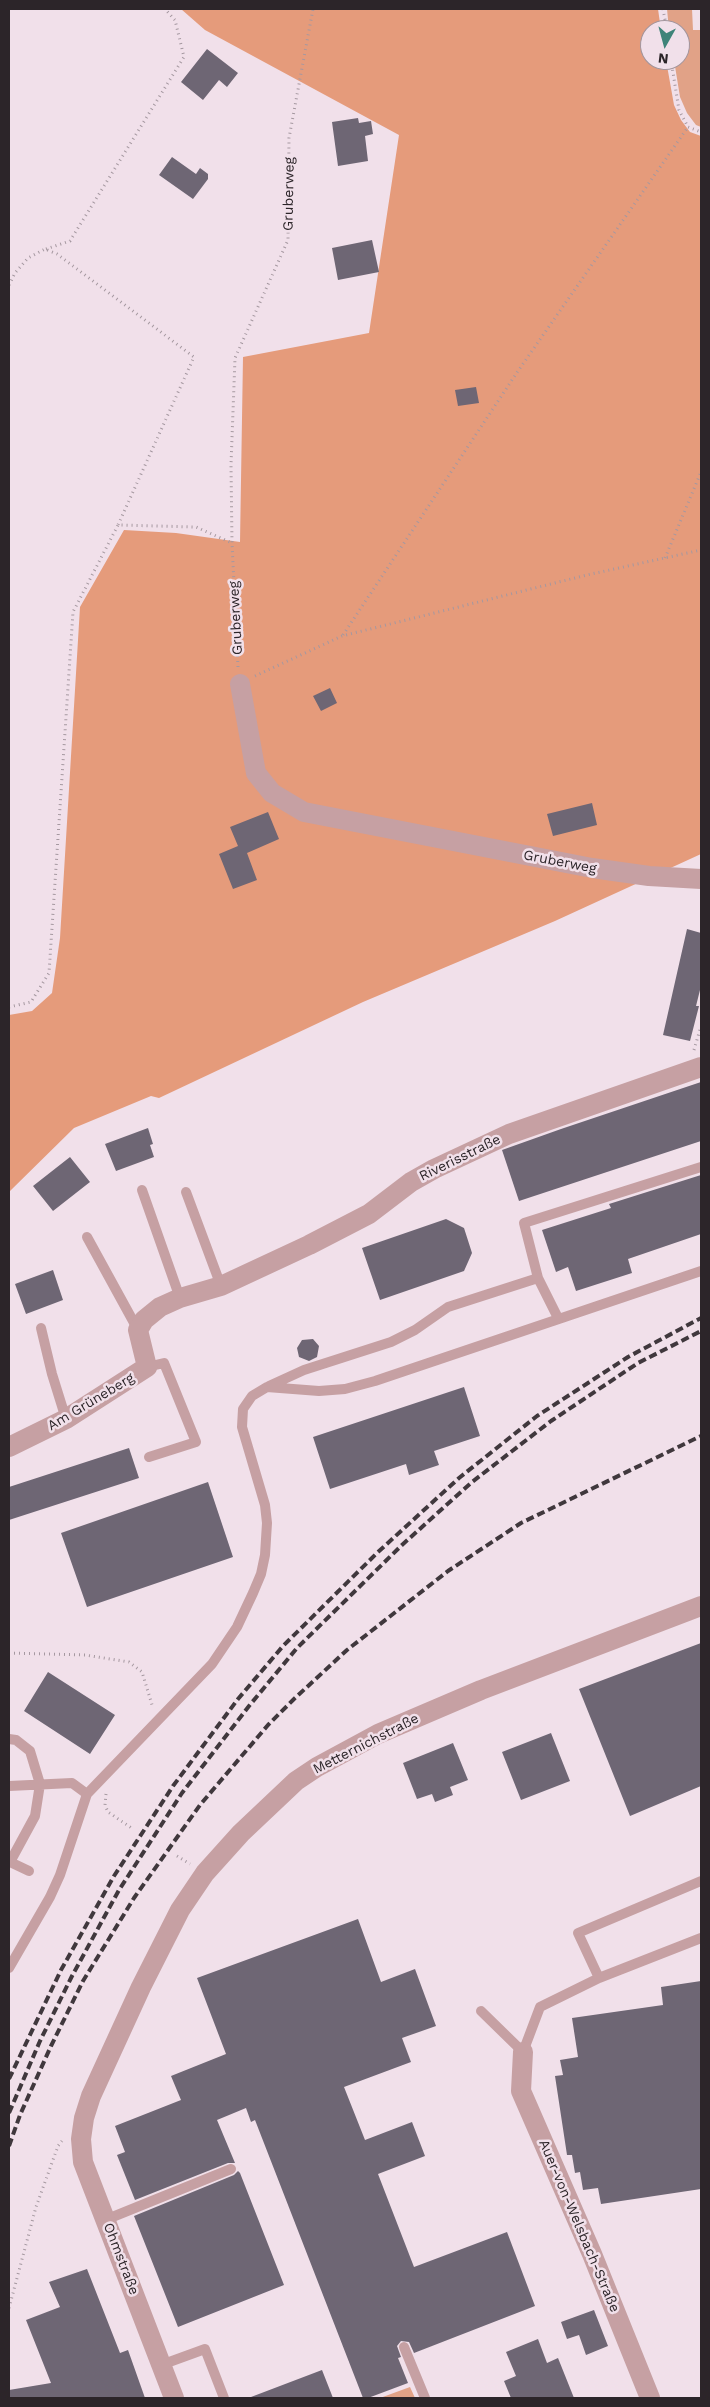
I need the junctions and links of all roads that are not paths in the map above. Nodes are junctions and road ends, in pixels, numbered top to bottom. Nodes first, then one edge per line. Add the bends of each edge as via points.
1 (240, 684) road end
2 (701, 879) edge
3 (701, 1066) edge
4 (701, 1167) edge
5 (142, 1190) dead end
6 (186, 1192) dead end
7 (87, 1237) dead end
8 (701, 1271) edge
9 (538, 1278) junction
10 (227, 1284) junction
11 (180, 1298) junction
12 (558, 1318) junction
13 (41, 1328) dead end
14 (138, 1330) junction
15 (147, 1367) junction
16 (267, 1387) junction
17 (66, 1419) junction
18 (9, 1447) edge
19 (149, 1457) dead end
20 (701, 1606) edge
21 (9, 1739) edge
22 (40, 1784) junction
23 (9, 1786) edge
24 (87, 1794) junction
25 (29, 1872) dead end
26 (701, 1882) edge
27 (701, 1938) edge
28 (9, 1968) edge
29 (599, 1978) junction
30 (482, 2011) dead end
31 (523, 2052) junction
32 (84, 2118) joint
33 (231, 2169) dead end
34 (105, 2220) junction
35 (404, 2347) dead end
36 (162, 2365) junction
37 (174, 2398) edge
38 (224, 2398) edge
39 (425, 2398) edge
40 (650, 2398) edge

1 - 2 street, Gruberweg via 256,773 272,793 304,812 592,868
3 - 10 street, Riverisstraße via 509,1134 411,1182 360,1220
4 - 9 lane via 524,1223
5 - 11 lane
6 - 10 lane
7 - 14 lane
8 - 12 lane
9 - 12 lane
9 - 16 lane via 448,1306 415,1330 391,1342 304,1370
10 - 11 street
11 - 14 street via 160,1307 144,1320
12 - 16 lane via 345,1389 319,1391
13 - 17 lane
14 - 15 street, Am Grüneberg
15 - 17 street, Am Grüneberg
15 - 19 lane via 164,1363 196,1442
16 - 24 lane via 252,1396 242,1416 242,1426 265,1504 266,1547 261,1574 226,1644 212,1664
17 - 18 street, Am Grüneberg
20 - 32 street, Metternichstraße via 481,1690 378,1734 296,1782 205,1873 180,1910 136,1996
21 - 22 lane via 30,1750
22 - 23 lane
22 - 24 lane via 72,1783
22 - 25 lane via 35,1816 10,1862
24 - 28 lane via 60,1875
26 - 29 lane via 578,1933
27 - 29 lane
29 - 31 lane via 540,2007
30 - 31 lane
31 - 40 street, Auer-von-Welsbach-Straße via 521,2091
32 - 34 street, Ohmstraße via 81,2139 83,2162
33 - 34 lane
34 - 36 street, Ohmstraße
35 - 39 lane
36 - 37 street, Ohmstraße
36 - 38 lane via 205,2349

